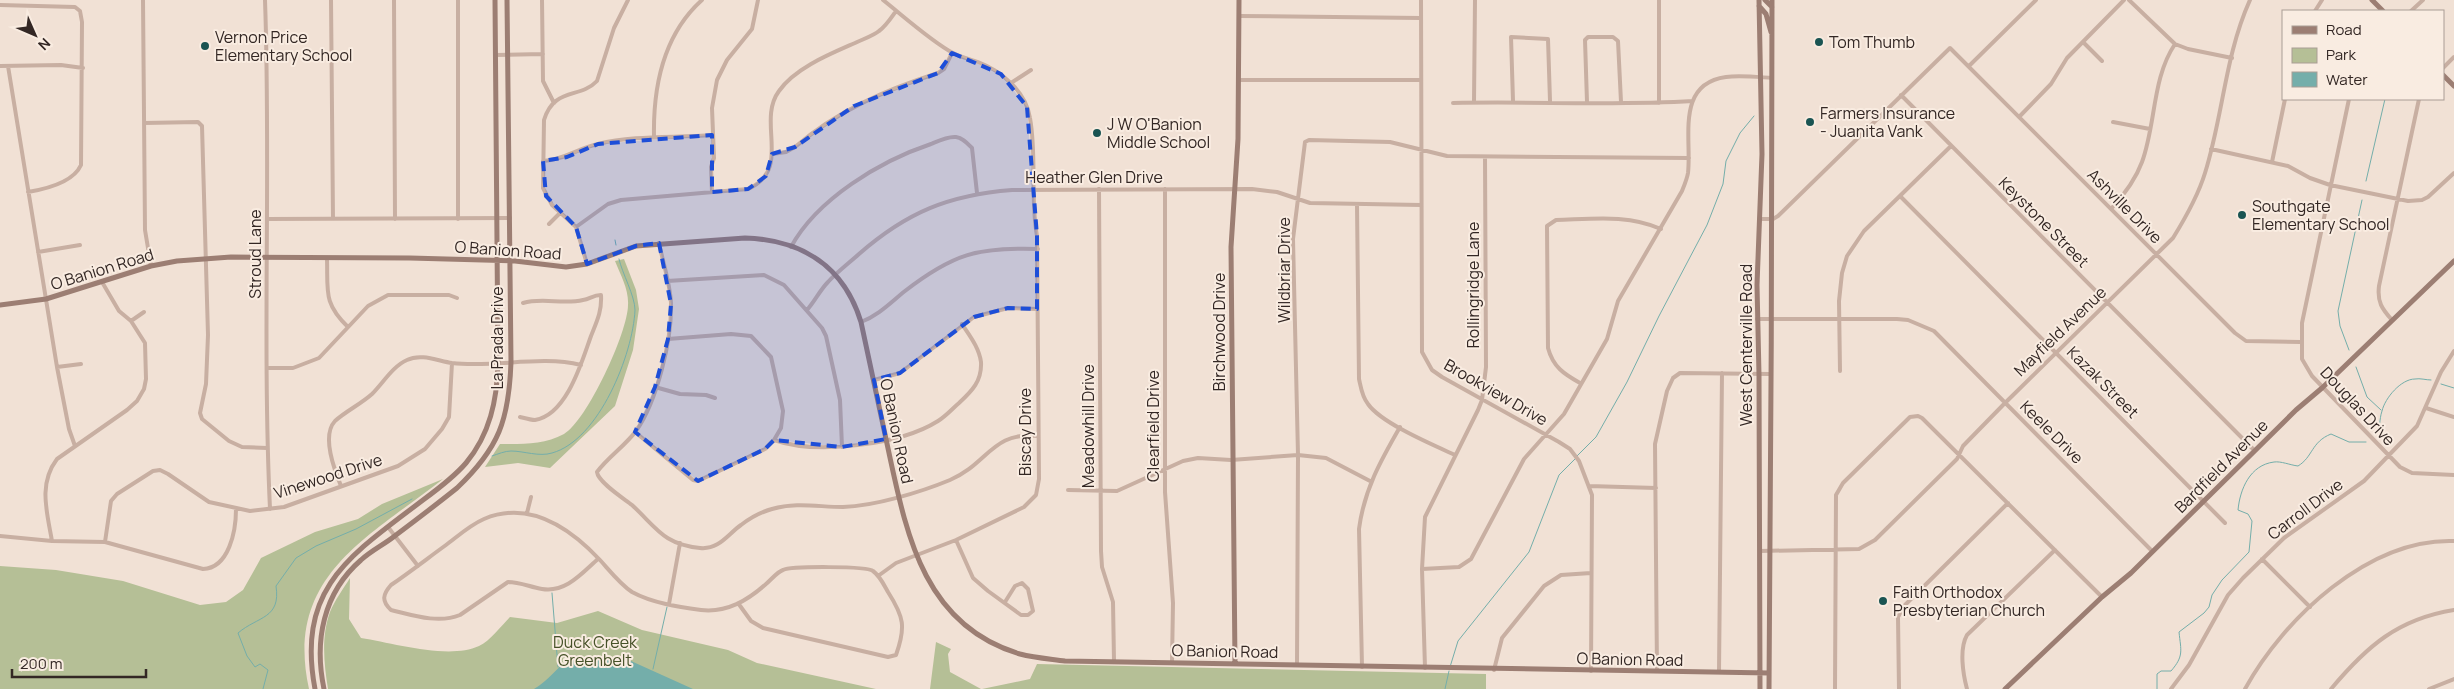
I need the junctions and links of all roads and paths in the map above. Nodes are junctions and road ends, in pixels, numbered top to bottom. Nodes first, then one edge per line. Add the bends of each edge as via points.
1 (142, 0) edge
2 (265, 0) edge
3 (331, 0) edge
4 (394, 0) edge
5 (458, 0) edge
6 (495, 0) edge
7 (507, 0) edge
8 (542, 0) edge
9 (628, 0) edge
10 (702, 0) edge
11 (758, 0) edge
12 (883, 0) edge
13 (1239, 0) edge
14 (1421, 0) edge
15 (1475, 0) edge
16 (1659, 0) edge
17 (1766, 0) edge
18 (1772, 0) edge
19 (2036, 0) edge
20 (2124, 0) edge
21 (2129, 0) edge
22 (2250, 0) edge
23 (2372, 0) edge
24 (2423, 0) edge
25 (1759, 3) edge
26 (0, 6) edge
27 (1772, 7) junction
28 (2382, 10) edge
29 (2412, 10) edge
30 (896, 11) junction
31 (1239, 16) junction
32 (1421, 18) junction
33 (1772, 35) junction
34 (2083, 42) junction
35 (2175, 44) junction
36 (952, 53) junction
37 (542, 54) junction
38 (494, 55) junction
39 (509, 55) junction
40 (2454, 57) edge
41 (2232, 58) junction
42 (2102, 61) dead end
43 (0, 66) edge
44 (8, 66) junction
45 (1969, 66) junction
46 (2444, 67) edge
47 (83, 68) junction
48 (1031, 70) dead end
49 (2444, 76) edge
50 (1760, 77) junction
51 (1772, 78) junction
52 (1238, 80) junction
53 (1421, 80) junction
54 (1011, 83) junction
55 (2454, 86) edge
56 (1901, 95) junction
57 (2285, 100) edge
58 (2349, 100) edge
59 (2419, 100) edge
60 (1513, 101) junction
61 (1550, 101) junction
62 (1692, 101) junction
63 (1474, 102) junction
64 (1587, 102) junction
65 (1621, 102) junction
66 (554, 103) junction
67 (1453, 103) dead end
68 (1659, 103) junction
69 (2019, 117) junction
70 (2113, 122) dead end
71 (144, 123) junction
72 (2150, 129) junction
73 (712, 135) junction
74 (654, 137) junction
75 (1951, 146) junction
76 (2211, 149) junction
77 (1421, 150) junction
78 (772, 154) junction
79 (1762, 154) junction
80 (1772, 154) junction
81 (1485, 157) junction
82 (1689, 158) junction
83 (543, 161) junction
84 (2272, 162) junction
85 (2454, 173) edge
86 (2330, 185) junction
87 (1099, 189) junction
88 (1165, 189) junction
89 (1235, 190) junction
90 (1034, 191) junction
91 (28, 192) junction
92 (712, 192) junction
93 (977, 193) junction
94 (1900, 196) junction
95 (1298, 199) junction
96 (2397, 199) junction
97 (1358, 205) junction
98 (1421, 205) junction
99 (2111, 210) junction
100 (560, 212) junction
101 (498, 218) junction
102 (510, 218) junction
103 (268, 219) junction
104 (333, 219) junction
105 (458, 219) junction
106 (1760, 219) junction
107 (1773, 219) junction
108 (395, 220) junction
109 (549, 224) dead end
110 (576, 227) junction
111 (1661, 229) junction
112 (659, 243) junction
113 (80, 245) dead end
114 (791, 247) junction
115 (1038, 249) junction
116 (38, 252) junction
117 (2156, 255) junction
118 (268, 258) junction
119 (327, 258) junction
120 (206, 259) junction
121 (498, 260) junction
122 (509, 261) junction
123 (2454, 261) edge
124 (587, 264) junction
125 (151, 266) junction
126 (836, 274) junction
127 (667, 281) junction
128 (102, 282) junction
129 (457, 298) dead end
130 (46, 300) junction
131 (2107, 302) junction
132 (523, 303) dead end
133 (0, 305) edge
134 (1038, 309) junction
135 (808, 310) junction
136 (144, 312) dead end
137 (1757, 318) junction
138 (1772, 319) junction
139 (1840, 319) junction
140 (2392, 320) junction
141 (131, 321) junction
142 (861, 322) junction
143 (962, 324) junction
144 (348, 327) junction
145 (668, 339) junction
146 (2300, 342) junction
147 (2454, 351) edge
148 (2055, 353) junction
149 (511, 362) junction
150 (452, 363) junction
151 (81, 364) dead end
152 (498, 364) junction
153 (581, 365) junction
154 (57, 367) junction
155 (268, 368) junction
156 (1840, 371) dead end
157 (1722, 373) junction
158 (1759, 374) junction
159 (1770, 374) junction
160 (874, 380) junction
161 (1580, 383) junction
162 (655, 387) junction
163 (2322, 388) junction
164 (716, 398) dead end
165 (1482, 400) junction
166 (2005, 403) junction
167 (2426, 408) junction
168 (520, 417) dead end
169 (2454, 417) edge
170 (1400, 427) junction
171 (635, 432) junction
172 (1545, 434) junction
173 (1038, 436) junction
174 (886, 439) junction
175 (774, 440) junction
176 (75, 446) junction
177 (267, 448) junction
178 (842, 448) junction
179 (2254, 450) junction
180 (1298, 455) junction
181 (1960, 455) junction
182 (1455, 456) junction
183 (2389, 456) junction
184 (1232, 460) junction
185 (1166, 469) junction
186 (2454, 475) edge
187 (1370, 481) junction
188 (342, 486) junction
189 (1589, 486) junction
190 (1656, 488) junction
191 (1068, 490) dead end
192 (1100, 492) junction
193 (531, 496) dead end
194 (898, 496) junction
195 (2203, 501) junction
196 (2008, 504) junction
197 (270, 509) junction
198 (236, 510) junction
199 (527, 513) junction
200 (2225, 523) dead end
201 (388, 527) junction
202 (0, 536) edge
203 (395, 536) junction
204 (956, 540) junction
205 (52, 541) junction
206 (2454, 541) edge
207 (105, 542) junction
208 (680, 543) junction
209 (1835, 549) junction
210 (2054, 550) junction
211 (1760, 551) junction
212 (1770, 551) junction
213 (2152, 551) junction
214 (916, 556) junction
215 (598, 558) junction
216 (2262, 559) junction
217 (418, 566) junction
218 (1422, 569) junction
219 (1591, 573) junction
220 (878, 576) junction
221 (2102, 597) junction
222 (1006, 602) junction
223 (669, 604) junction
224 (738, 604) junction
225 (2310, 608) junction
226 (2454, 610) edge
227 (1114, 661) junction
228 (1172, 662) junction
229 (1235, 664) junction
230 (1297, 665) junction
231 (1362, 667) junction
232 (1425, 668) junction
233 (1494, 670) junction
234 (1591, 671) junction
235 (1657, 671) junction
236 (1719, 672) junction
237 (1760, 673) junction
238 (1769, 673) junction
239 (2454, 680) edge
240 (316, 689) edge
241 (324, 689) edge
242 (1760, 689) edge
243 (1769, 689) edge
244 (1835, 689) edge
245 (1899, 689) edge
246 (1967, 689) edge
247 (2004, 689) edge
248 (2171, 689) edge
249 (2245, 689) edge
250 (2331, 689) edge
251 (2429, 689) edge

1 - 71 street
2 - 103 street, Stroud Lane
3 - 104 street
4 - 108 street
5 - 105 street
6 - 38 street, La Prada Drive
7 - 39 street, La Prada Drive
8 - 37 street
9 - 66 street via 614,28 597,81 590,87 566,94
10 - 74 street via 691,10 670,42 658,82
11 - 73 street via 752,29 727,60 716,80
12 - 30 street, Biscay Drive
13 - 31 street, Birchwood Drive
14 - 32 street, Brookview Drive
15 - 63 street
16 - 68 street
17 - 27 street
18 - 27 street, West Centerville Road
19 - 45 street
20 - 34 street
21 - 35 street
22 - 41 street, Mayfield Avenue
23 - 28 street
24 - 29 street
25 - 33 street
25 - 50 street, West Centerville Road
26 - 47 street via 71,6 80,12
27 - 33 street, West Centerville Road
30 - 36 street, Biscay Drive
30 - 78 street via 878,32 802,71 779,91 771,109
31 - 32 street
31 - 52 street, Birchwood Drive
32 - 53 street, Brookview Drive
33 - 51 street, West Centerville Road
34 - 42 street
34 - 69 street via 2067,58 2051,84
35 - 41 street
35 - 72 street via 2164,67
36 - 54 street, Biscay Drive via 990,68
36 - 78 street via 944,70 854,106 795,148
37 - 39 street
37 - 66 street via 544,81
38 - 39 street
38 - 101 street, La Prada Drive
39 - 102 street, La Prada Drive
40 - 46 street
41 - 76 street, Mayfield Avenue
43 - 44 street
44 - 47 street
44 - 91 street
45 - 56 street, Ashville Drive via 1950,48
45 - 69 street, Ashville Drive
47 - 91 street via 81,165 78,172 71,178
48 - 54 street
49 - 55 street
50 - 51 street
50 - 62 street via 1719,79 1700,91
50 - 79 street, West Centerville Road
51 - 80 street, West Centerville Road
52 - 53 street
52 - 89 street, Birchwood Drive
53 - 77 street, Brookview Drive
54 - 90 street, Biscay Drive via 1023,98 1030,116
56 - 75 street, Keystone Street
56 - 107 street
57 - 84 street
58 - 86 street, Douglas Drive
59 - 96 street
60 - 61 street
60 - 61 street via 1511,37 1548,39
60 - 63 street
61 - 64 street
62 - 68 street
62 - 82 street via 1688,113
63 - 67 street
64 - 65 street
64 - 65 street via 1585,40 1588,37 1613,37 1618,41
65 - 68 street
66 - 83 street via 544,120
69 - 99 street, Ashville Drive
70 - 72 street
71 - 120 street via 198,122 202,126
71 - 125 street via 145,230
72 - 99 street via 2136,176
73 - 74 street
73 - 92 street
74 - 83 street via 598,144 567,157
75 - 94 street
75 - 131 street, Keystone Street
76 - 84 street
76 - 117 street, Mayfield Avenue via 2200,188 2185,220
77 - 81 street, Wildbriar Drive via 1447,156
77 - 95 street, Wildbriar Drive via 1390,142 1310,140 1303,146
77 - 98 street, Brookview Drive
78 - 92 street via 769,171 755,186
79 - 80 street
79 - 106 street, West Centerville Road
80 - 107 street, West Centerville Road
81 - 82 street, Wildbriar Drive
81 - 165 street, Rollingridge Lane via 1486,367
82 - 111 street via 1682,192
83 - 100 street via 543,188
84 - 86 street
85 - 96 street via 2422,200
86 - 96 street
86 - 146 street, Douglas Drive
87 - 88 street, Heather Glen Drive
87 - 90 street, Heather Glen Drive
87 - 192 street, Meadowhill Drive
88 - 89 street, Heather Glen Drive
88 - 185 street, Clearfield Drive
89 - 95 street, Heather Glen Drive via 1276,192
89 - 184 street, Birchwood Drive via 1231,247
90 - 93 street, Heather Glen Drive
90 - 115 street, Biscay Drive
91 - 116 street
92 - 110 street via 621,200 608,204
93 - 114 street via 972,148 961,139 947,138 892,159 851,185 811,219
93 - 126 street, Heather Glen Drive via 942,202 906,218 879,236
94 - 139 street via 1864,231 1847,256 1842,273
94 - 148 street, Kazak Street
95 - 97 street, Heather Glen Drive via 1310,203
95 - 180 street, Wildbriar Drive via 1293,239
96 - 140 street via 2378,298
97 - 98 street, Heather Glen Drive
97 - 170 street via 1359,379 1367,404
98 - 165 street, Brookview Drive via 1422,352 1432,370
99 - 117 street, Ashville Drive
100 - 109 street
100 - 110 street
101 - 102 street
101 - 105 street
101 - 121 street, La Prada Drive
102 - 122 street, La Prada Drive
103 - 104 street
103 - 118 street, Stroud Lane
104 - 108 street
105 - 108 street
106 - 107 street
106 - 137 street, West Centerville Road
107 - 138 street, West Centerville Road
110 - 124 street
111 - 161 street via 1618,301 1607,339
111 - 161 street via 1639,220 1626,219 1556,220 1547,226 1548,348 1556,366
112 - 114 street, O Banion Road via 762,238
112 - 124 street, O Banion Road via 636,246
112 - 127 street
113 - 116 street
114 - 126 street, O Banion Road via 814,256
115 - 134 street, Biscay Drive
115 - 142 street via 997,248 948,261 876,316
116 - 130 street
117 - 131 street, Mayfield Avenue
117 - 146 street, Ashville Drive via 2218,318 2246,340
118 - 119 street, O Banion Road
118 - 120 street, O Banion Road
118 - 155 street, Stroud Lane
119 - 121 street, O Banion Road
119 - 144 street via 332,312
120 - 125 street, O Banion Road
120 - 177 street via 208,335 206,384 200,413 202,419 229,441 242,447
121 - 122 street, O Banion Road
121 - 152 street, La Prada Drive
122 - 124 street, O Banion Road via 566,267
122 - 149 street, La Prada Drive
123 - 140 street, Bardfield Avenue
125 - 128 street, O Banion Road
126 - 135 street, Heather Glen Drive
126 - 142 street, O Banion Road via 853,301
127 - 135 street via 764,275 784,285
127 - 145 street via 671,304
128 - 130 street, O Banion Road
128 - 141 street via 118,311
129 - 144 street via 449,295 388,295 368,306
130 - 133 street, O Banion Road
130 - 154 street
131 - 148 street, Mayfield Avenue
131 - 179 street, Keystone Street
132 - 153 street via 584,300 601,295 600,317
134 - 143 street via 1008,308 986,312
134 - 173 street, Biscay Drive
135 - 178 street via 826,336 840,400
136 - 141 street
137 - 138 street, Keele Drive
137 - 158 street, West Centerville Road
138 - 139 street, Keele Drive
138 - 159 street, West Centerville Road
139 - 156 street
139 - 166 street, Keele Drive via 1908,320 1934,331
140 - 163 street, Bardfield Avenue
141 - 176 street via 145,343 144,389 127,410
142 - 160 street, O Banion Road
143 - 160 street via 900,373
143 - 174 street via 979,354 980,374 976,386 939,420
144 - 155 street via 319,358 293,368
145 - 162 street
145 - 175 street via 731,334 756,339 771,357 783,410 781,428
146 - 163 street, Douglas Drive via 2302,359
147 - 167 street, Carroll Drive
148 - 166 street, Mayfield Avenue
148 - 195 street, Kazak Street
149 - 152 street
149 - 153 street via 565,361
149 - 203 street, La Prada Drive via 510,396 505,415 494,443 481,463 457,488
150 - 152 street
150 - 188 street, Vinewood Drive via 449,417 435,439 398,466
150 - 188 street via 424,358 407,360 393,370 364,402 336,421 329,445
151 - 154 street
152 - 201 street, La Prada Drive via 493,411 488,428 473,454 444,484
153 - 168 street via 565,397 551,412 535,420
154 - 176 street via 68,429
155 - 177 street, Stroud Lane
157 - 158 street
157 - 190 street via 1680,373 1669,384 1658,425
157 - 236 street
158 - 159 street
158 - 211 street, West Centerville Road
159 - 212 street, West Centerville Road
160 - 174 street, O Banion Road
161 - 172 street via 1564,414
162 - 164 street
162 - 171 street via 644,418
163 - 179 street, Bardfield Avenue
163 - 183 street, Douglas Drive
165 - 172 street, Brookview Drive
165 - 182 street, Rollingridge Lane
166 - 181 street, Mayfield Avenue via 1963,446
166 - 213 street, Keele Drive
167 - 169 street
167 - 183 street, Carroll Drive via 2417,426
170 - 182 street
170 - 187 street
171 - 175 street via 698,481 765,448
171 - 208 street via 600,468 597,476 630,503 662,536
172 - 189 street, Brookview Drive via 1570,449
172 - 218 street via 1524,458 1471,559 1459,567
173 - 194 street via 1024,434 1002,441 978,464 960,475 924,490
173 - 204 street, Biscay Drive via 1036,495 1015,512
174 - 178 street
174 - 194 street, O Banion Road
175 - 178 street
176 - 205 street via 57,459 46,480 44,491
177 - 197 street, Stroud Lane
179 - 195 street, Bardfield Avenue
180 - 184 street
180 - 187 street via 1326,458
180 - 230 street, Wildbriar Drive
181 - 196 street
181 - 209 street, Mayfield Avenue via 1876,540 1859,549
181 - 209 street via 1918,416 1910,417 1839,488 1836,495
182 - 218 street, Rollingridge Lane via 1426,517
183 - 186 street, Douglas Drive via 2412,473
183 - 216 street, Carroll Drive via 2350,492 2295,530
184 - 185 street via 1189,459
184 - 229 street, Birchwood Drive
185 - 192 street via 1117,491
185 - 228 street, Clearfield Drive
187 - 231 street via 1359,529
188 - 197 street, Vinewood Drive
189 - 190 street
189 - 219 street, Brookview Drive via 1592,495
190 - 235 street
191 - 192 street
192 - 227 street, Meadowhill Drive via 1102,567 1112,602
193 - 199 street
194 - 208 street via 844,507 801,504 781,507 763,512 742,524 715,547
194 - 214 street, O Banion Road
195 - 200 street, Kazak Street
195 - 213 street, Bardfield Avenue
196 - 210 street
196 - 245 street via 1904,606 1898,617
197 - 198 street, Vinewood Drive
198 - 207 street via 230,543 220,562 212,569
198 - 207 street, Vinewood Drive via 209,502 168,474 153,471 111,501
199 - 215 street via 553,521
199 - 217 street via 502,513 483,519
201 - 203 street
201 - 240 street, La Prada Drive via 346,562 327,587 315,616 310,642
202 - 205 street
203 - 217 street
203 - 241 street, La Prada Drive via 363,558 344,578 327,609 319,642
204 - 214 street, Biscay Drive
204 - 222 street via 973,578
205 - 207 street
206 - 225 street via 2415,544 2392,553 2348,575
208 - 223 street
209 - 212 street, Mayfield Avenue
209 - 244 street
210 - 221 street
210 - 246 street via 1967,635 1963,651
211 - 212 street, Mayfield Avenue
211 - 237 street, West Centerville Road
212 - 238 street, West Centerville Road
213 - 221 street, Bardfield Avenue via 2132,573
214 - 220 street, Biscay Drive via 896,563
214 - 227 street, O Banion Road via 942,602 967,625 1000,646 1021,654 1066,662
215 - 217 street via 569,584 543,590 508,582 460,615 440,619 391,610 386,605 385,592
215 - 223 street via 630,591
216 - 225 street
216 - 248 street, Carroll Drive via 2228,595 2189,665
218 - 232 street, Rollingridge Lane
219 - 233 street via 1561,575 1544,586 1502,638
219 - 234 street, Brookview Drive
220 - 224 street via 863,567 799,566 783,570
220 - 224 street via 901,612 903,634 896,655 888,657 763,628 751,621
221 - 247 street, Bardfield Avenue
222 - 222 street via 1020,615 1033,611 1028,589 1022,583 1014,586
223 - 224 street via 713,610
225 - 249 street via 2265,659
226 - 250 street via 2433,613 2397,627 2360,656
227 - 228 street, O Banion Road
228 - 229 street, O Banion Road
229 - 230 street, O Banion Road
230 - 231 street, O Banion Road
231 - 232 street, O Banion Road
232 - 233 street, O Banion Road
233 - 234 street, O Banion Road
234 - 235 street, O Banion Road
235 - 236 street, O Banion Road
236 - 237 street, O Banion Road
237 - 238 street, O Banion Road
237 - 242 street, West Centerville Road
238 - 243 street, West Centerville Road
239 - 251 street

